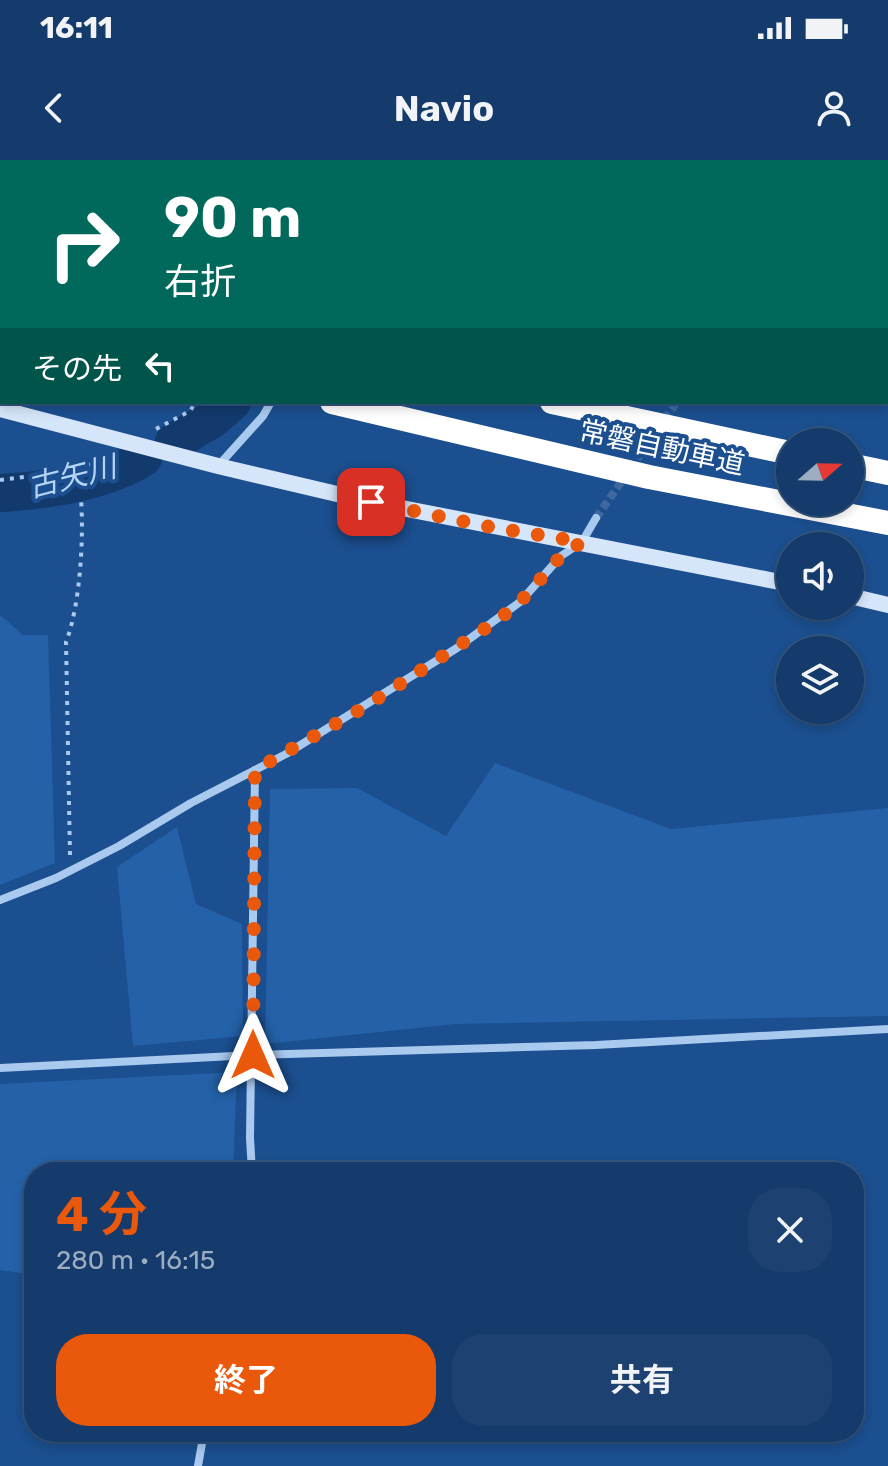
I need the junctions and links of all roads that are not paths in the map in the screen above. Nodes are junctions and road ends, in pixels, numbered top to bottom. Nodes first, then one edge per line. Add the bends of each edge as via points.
1 (270, 404) edge
2 (340, 404) edge
3 (561, 404) edge
4 (0, 409) edge
5 (776, 450) edge
6 (218, 466) junction
7 (864, 468) edge
8 (888, 473) edge
9 (596, 518) tunnel mouth
10 (888, 523) edge
11 (582, 542) junction
12 (776, 581) edge
13 (864, 599) edge
14 (888, 605) edge
15 (255, 770) junction
16 (0, 900) edge
17 (888, 1029) edge
18 (253, 1055) junction
19 (0, 1068) edge
20 (251, 1162) edge
21 (202, 1442) edge
22 (198, 1466) edge

1 - 6 street
2 - 10 highway, 常磐自動車道 via 649,477
3 - 5 highway, 常磐自動車道
4 - 6 street
6 - 11 street via 386,506
7 - 8 highway
9 - 11 street
11 - 12 street
11 - 15 street via 561,556 498,620
13 - 14 street
15 - 16 street via 119,846
15 - 18 street
17 - 18 street via 596,1045
18 - 19 street
18 - 20 street
21 - 22 street

